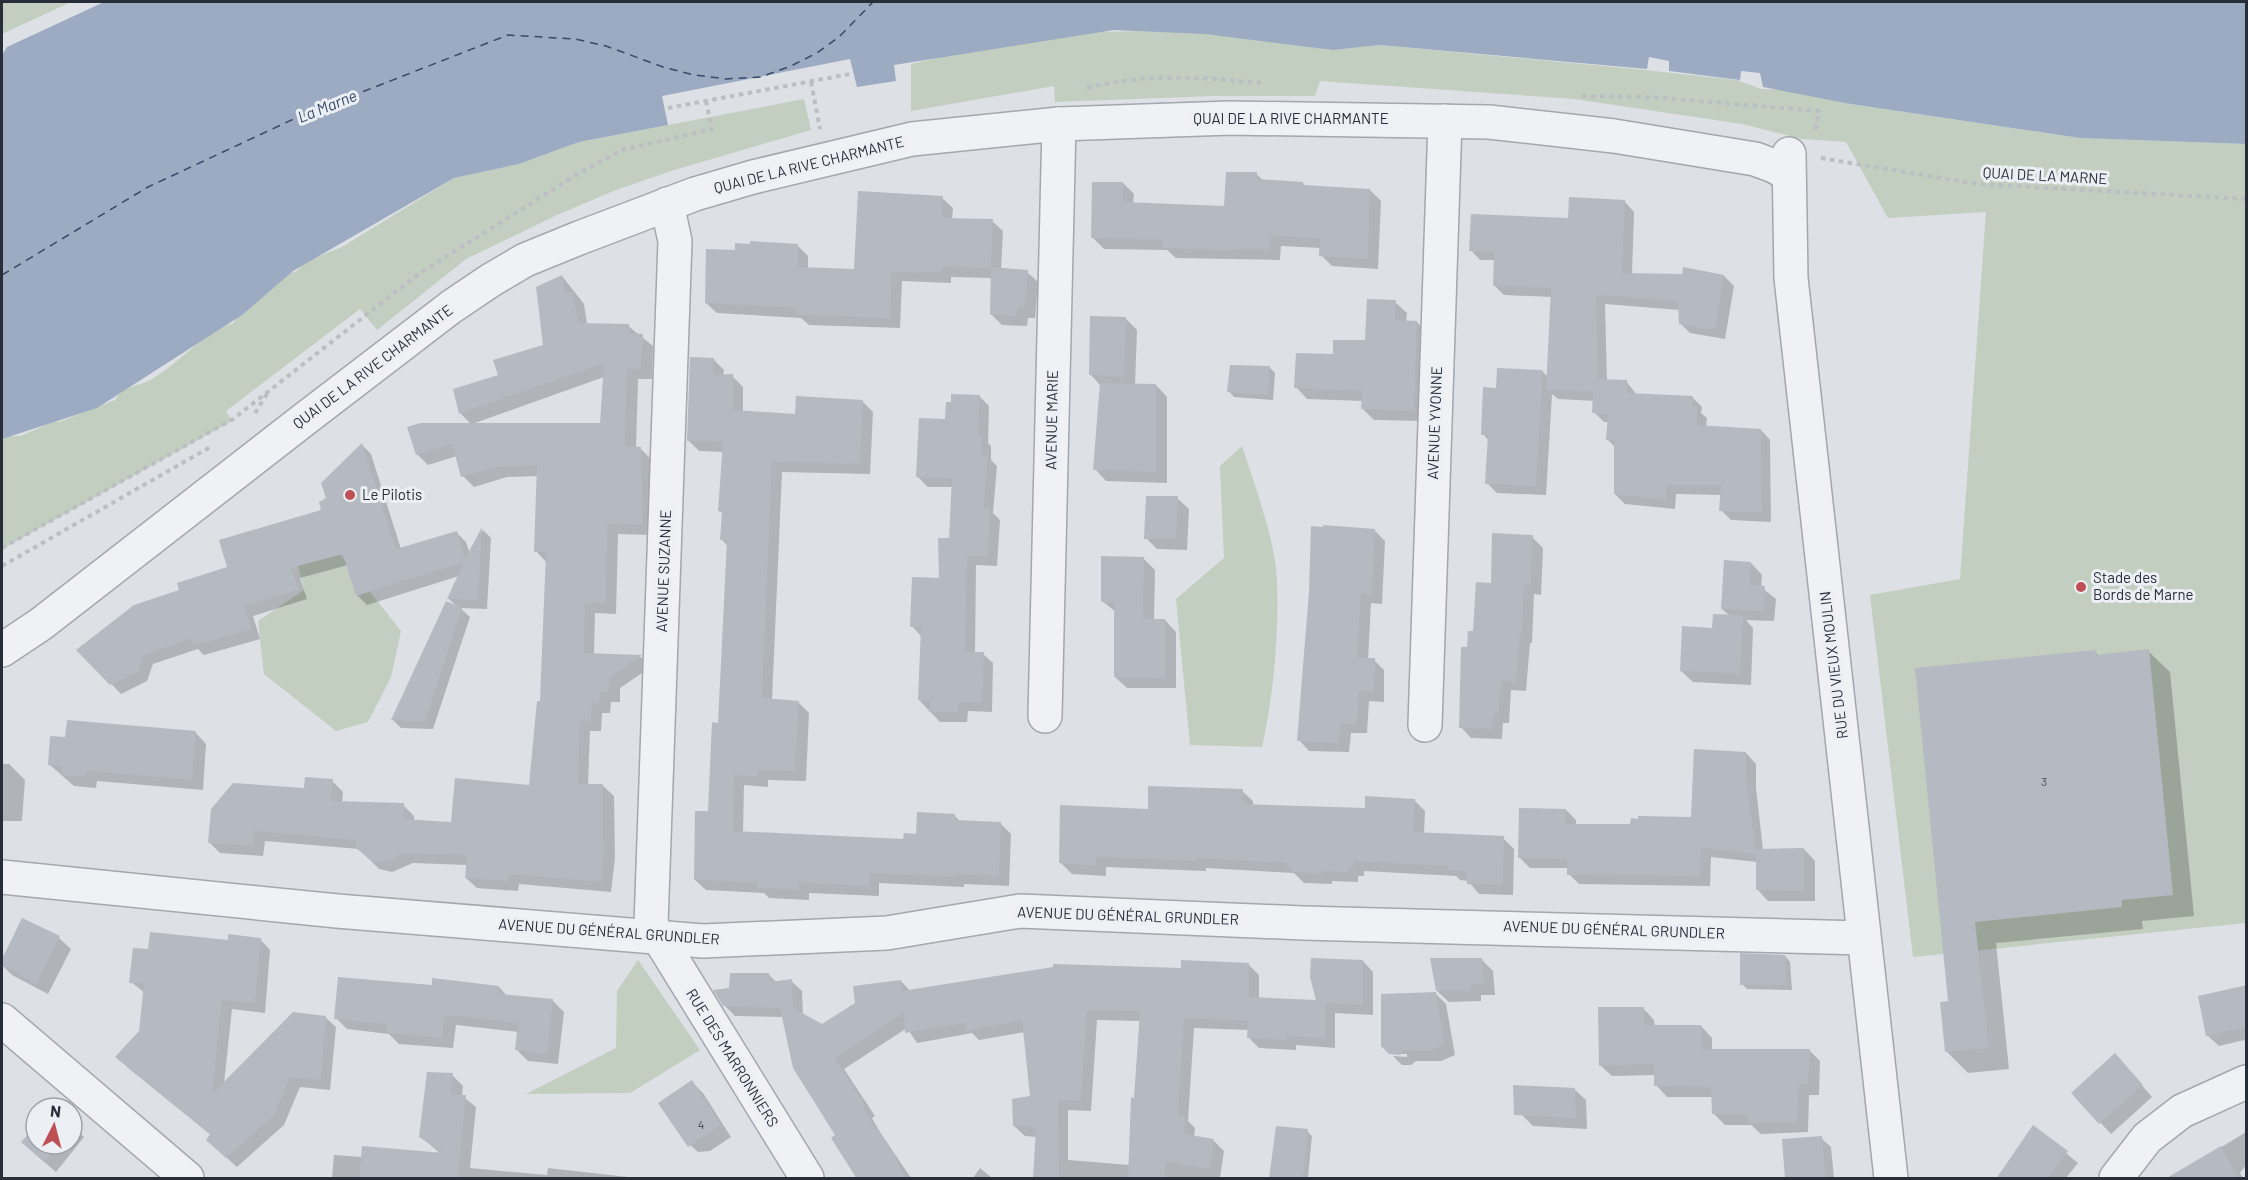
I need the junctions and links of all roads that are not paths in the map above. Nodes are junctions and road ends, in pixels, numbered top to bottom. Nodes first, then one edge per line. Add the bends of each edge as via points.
1 (1445, 121) junction
2 (1059, 124) junction
3 (1796, 161) joint
4 (667, 204) junction
5 (2, 650) edge
6 (1045, 716) dead end
7 (1425, 725) dead end
8 (2, 877) edge
9 (657, 938) junction
10 (1863, 938) junction
11 (2, 1020) edge
12 (2247, 1082) edge
13 (187, 1179) edge
14 (807, 1179) edge
15 (1891, 1179) edge
16 (2116, 1179) edge

1 - 2 street, QUAI DE LA RIVE CHARMANTE via 1230,118
1 - 3 street, QUAI DE LA RIVE CHARMANTE via 1540,126 1614,136 1755,159 1774,166
1 - 7 street, AVENUE YVONNE
2 - 4 street, QUAI DE LA RIVE CHARMANTE via 912,139 798,165
2 - 6 street, AVENUE MARIE
3 - 10 street, RUE DU VIEUX MOULIN via 1791,278
4 - 5 street, QUAI DE LA RIVE CHARMANTE via 525,260 461,300 42,624
4 - 9 street, AVENUE SUZANNE via 675,241 651,925
8 - 9 street, AVENUE DU GÉNÉRAL GRUNDLER
9 - 10 street, AVENUE DU GÉNÉRAL GRUNDLER via 740,940 887,933 1020,911
9 - 14 street, RUE DES MARRONNIERS
10 - 15 street, RUE DU VIEUX MOULIN
11 - 13 street
12 - 16 street via 2182,1111 2147,1138

